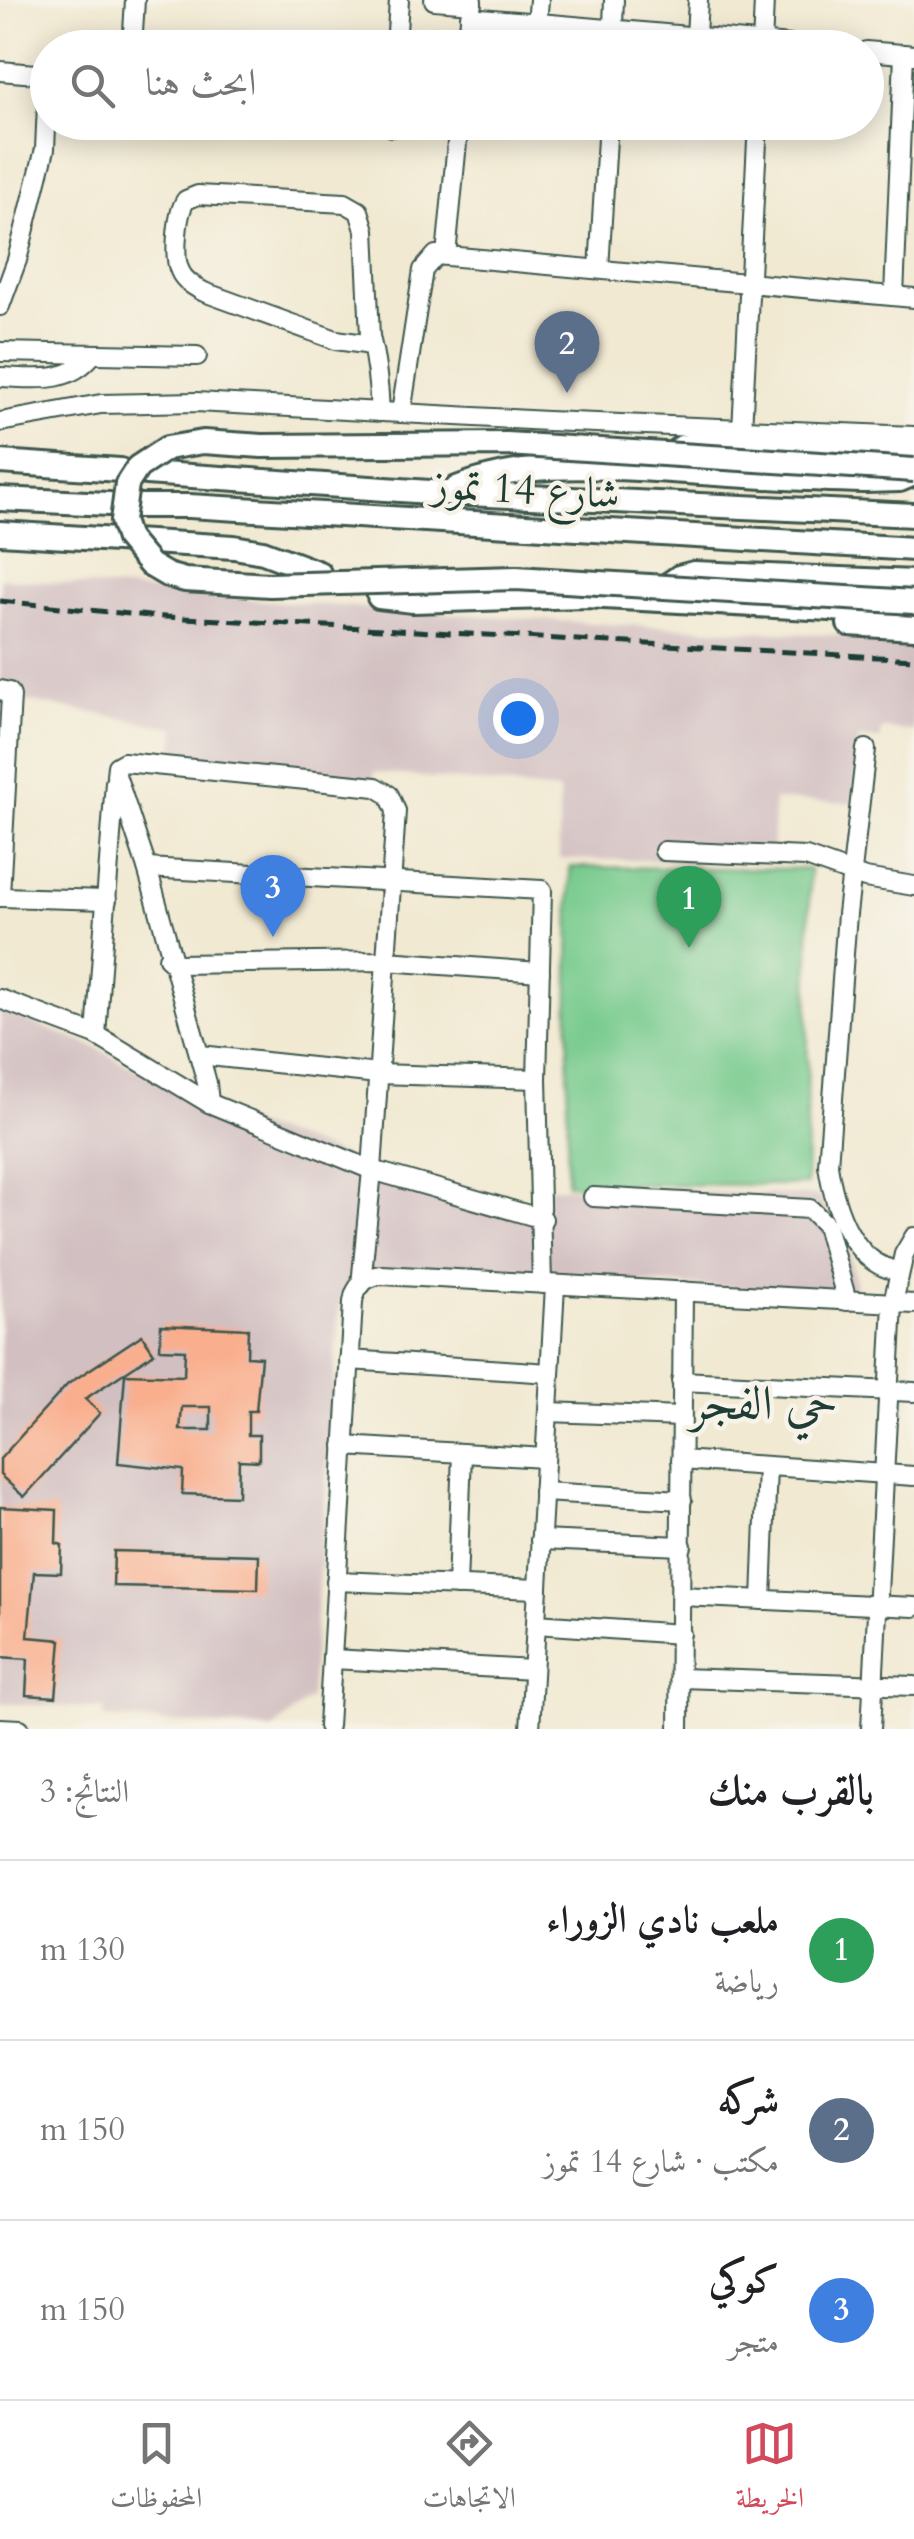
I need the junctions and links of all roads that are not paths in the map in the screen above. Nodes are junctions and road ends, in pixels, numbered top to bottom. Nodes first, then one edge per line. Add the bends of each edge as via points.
1 (135, 0) edge
2 (399, 0) edge
3 (434, 0) edge
4 (539, 0) edge
5 (614, 0) edge
6 (698, 0) edge
7 (764, 0) edge
8 (471, 7) edge
9 (537, 23) junction
10 (133, 30) edge
11 (397, 30) edge
12 (572, 30) edge
13 (613, 30) edge
14 (696, 30) edge
15 (763, 30) edge
16 (884, 53) edge
17 (909, 55) edge
18 (0, 71) edge
19 (30, 75) edge
20 (45, 140) edge
21 (457, 140) edge
22 (607, 140) edge
23 (757, 140) edge
24 (446, 254) junction
25 (598, 269) junction
26 (750, 283) junction
27 (894, 296) junction
28 (914, 298) edge
29 (0, 306) edge
30 (372, 345) junction
31 (0, 352) edge
32 (92, 355) junction
33 (197, 356) dead end
34 (0, 376) edge
35 (380, 412) junction
36 (401, 412) junction
37 (0, 422) edge
38 (742, 430) junction
39 (914, 436) edge
40 (914, 453) edge
41 (670, 456) junction
42 (0, 462) edge
43 (120, 470) dead end
44 (914, 472) edge
45 (146, 473) dead end
46 (445, 493) junction
47 (0, 499) edge
48 (109, 504) dead end
49 (133, 506) dead end
50 (914, 515) edge
51 (0, 534) edge
52 (914, 550) edge
53 (319, 573) dead end
54 (666, 586) junction
55 (912, 595) edge
56 (379, 597) dead end
57 (452, 599) junction
58 (914, 628) edge
59 (0, 690) edge
60 (866, 749) dead end
61 (116, 775) junction
62 (664, 851) dead end
63 (147, 868) junction
64 (852, 874) junction
65 (392, 880) junction
66 (914, 886) edge
67 (0, 896) edge
68 (106, 900) junction
69 (172, 961) junction
70 (386, 961) junction
71 (540, 972) junction
72 (0, 999) edge
73 (96, 1036) junction
74 (200, 1056) junction
75 (378, 1074) junction
76 (537, 1079) junction
77 (209, 1103) junction
78 (372, 1170) junction
79 (594, 1197) dead end
80 (543, 1219) junction
81 (914, 1237) edge
82 (898, 1271) junction
83 (361, 1285) junction
84 (548, 1285) junction
85 (683, 1291) junction
86 (847, 1301) junction
87 (894, 1303) junction
88 (914, 1304) edge
89 (349, 1360) junction
90 (550, 1373) junction
91 (681, 1380) junction
92 (888, 1390) junction
93 (914, 1392) edge
94 (548, 1412) junction
95 (680, 1417) junction
96 (344, 1446) junction
97 (462, 1453) junction
98 (545, 1458) junction
99 (681, 1460) junction
100 (768, 1466) junction
101 (884, 1474) junction
102 (914, 1476) edge
103 (543, 1492) junction
104 (682, 1500) junction
105 (540, 1540) junction
106 (682, 1546) junction
107 (336, 1581) junction
108 (457, 1586) junction
109 (538, 1589) junction
110 (681, 1596) junction
111 (762, 1600) junction
112 (877, 1605) junction
113 (914, 1607) edge
114 (536, 1624) junction
115 (681, 1634) junction
116 (332, 1658) junction
117 (533, 1670) junction
118 (681, 1678) junction
119 (874, 1684) junction
120 (914, 1686) edge
121 (0, 1728) edge
122 (326, 1728) edge
123 (20, 1729) edge
124 (530, 1729) edge
125 (679, 1729) edge
126 (871, 1729) edge

1 - 10 street
2 - 11 street
3 - 8 street
4 - 9 street
5 - 13 street
6 - 14 street
7 - 15 street
8 - 9 street
9 - 12 street
16 - 17 street
17 - 27 street
18 - 19 street
20 - 29 street
21 - 24 street
22 - 25 street
23 - 26 street
24 - 25 street
24 - 36 street via 423,270
25 - 26 street
26 - 27 street
26 - 38 street
27 - 28 street
30 - 30 street via 336,340 189,282 178,268 178,217 186,200 198,195 352,204 365,230
30 - 35 street
31 - 32 street
32 - 33 street
32 - 34 street via 64,377
35 - 36 street
35 - 37 street via 148,402
36 - 38 street
38 - 39 street
40 - 41 main road via 702,444
41 - 44 main road, bridge
41 - 54 main road, bridge via 507,444 186,444 138,467 127,484 122,521 150,564 185,580 270,585 516,578
42 - 43 main road
44 - 46 main road via 900,480 864,482 547,468
45 - 46 main road, شارع 14 تموز
46 - 50 main road, شارع 14 تموز
47 - 48 main road
49 - 52 main road, شارع 14 تموز
51 - 53 main road via 234,547
54 - 55 main road, bridge
54 - 55 main road via 694,573 853,580
55 - 57 main road, bridge via 867,611 585,596
56 - 57 main road
57 - 58 main road via 507,609
59 - 67 street via 12,696
60 - 64 street
61 - 63 street
61 - 65 street via 124,762 376,787 390,795 396,811
61 - 68 street
62 - 64 street via 806,857
63 - 65 street
63 - 69 street
64 - 66 street
64 - 82 street via 828,1165 835,1200 858,1246 875,1264
65 - 70 street
65 - 71 street via 542,890
67 - 68 street
68 - 73 street
69 - 70 street
69 - 74 street
70 - 71 street
70 - 75 street
71 - 76 street
72 - 73 street
73 - 77 street
74 - 75 street
74 - 77 street
75 - 76 street
75 - 78 street
76 - 80 street
77 - 78 street
78 - 80 street
78 - 83 street
79 - 86 street via 810,1210 826,1224
80 - 84 street
81 - 82 street
82 - 87 street
83 - 84 street via 382,1276
83 - 89 street via 352,1302
84 - 85 street
84 - 90 street
85 - 86 street
85 - 91 street
86 - 87 street
87 - 88 street
87 - 92 street
89 - 90 street
89 - 96 street
90 - 94 street
91 - 92 street
91 - 95 street
92 - 93 street
92 - 101 street
94 - 95 street
94 - 98 street
95 - 99 street
96 - 97 street
96 - 107 street
97 - 98 street
97 - 108 street
98 - 103 street
99 - 100 street
99 - 104 street
100 - 101 street
100 - 111 street
101 - 102 street
101 - 112 street
103 - 104 street
103 - 105 street
104 - 106 street
105 - 106 street
105 - 109 street
106 - 110 street
107 - 108 street
107 - 116 street
108 - 109 street
109 - 114 street
110 - 111 street
110 - 115 street
111 - 112 street
112 - 113 street
112 - 119 street
114 - 115 street
114 - 117 street
115 - 118 street
116 - 117 street
116 - 122 street
117 - 124 street
118 - 119 street
118 - 125 street
119 - 120 street
119 - 126 street
121 - 123 street

